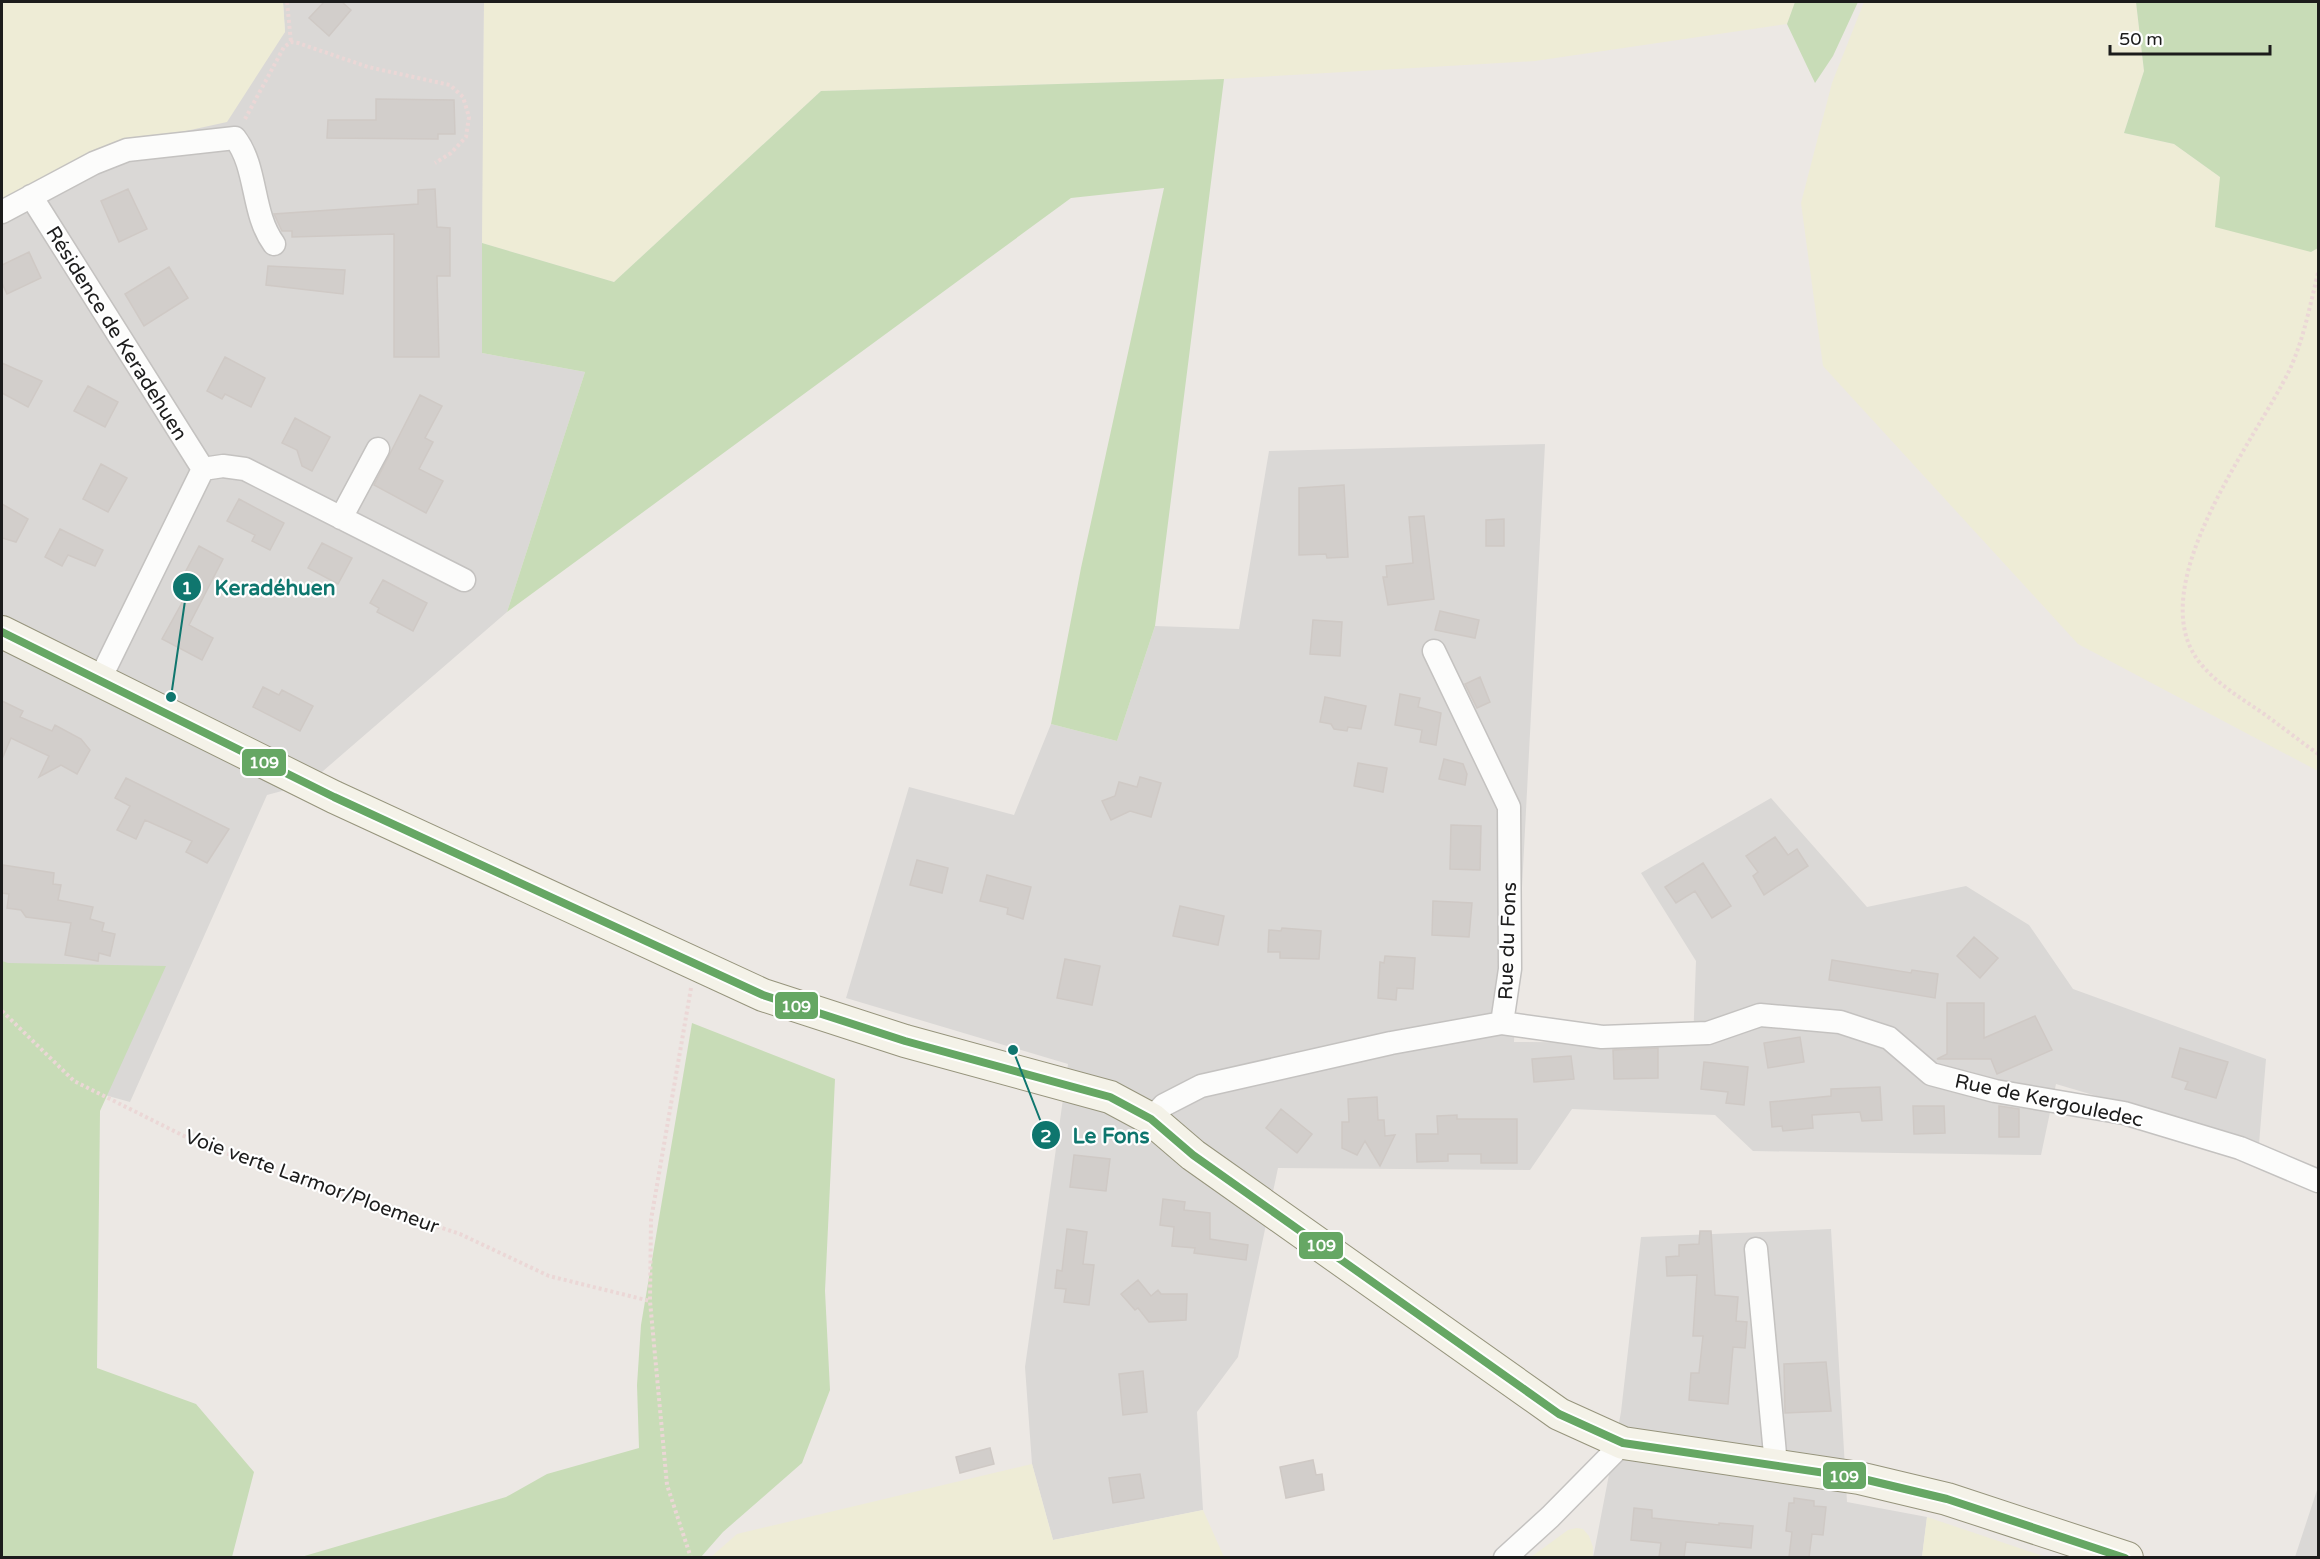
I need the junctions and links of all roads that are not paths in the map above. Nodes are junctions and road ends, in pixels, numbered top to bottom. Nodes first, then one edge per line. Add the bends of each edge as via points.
1 (31, 196) junction
2 (2, 212) edge
3 (274, 244) dead end
4 (378, 449) dead end
5 (203, 470) junction
6 (341, 518) junction
7 (464, 580) dead end
8 (2, 632) edge
9 (1434, 651) dead end
10 (99, 681) junction
11 (1502, 1023) junction
12 (1151, 1119) junction
13 (2319, 1181) edge
14 (1756, 1249) dead end
15 (1623, 1443) junction
16 (1776, 1465) junction
17 (1505, 1557) edge
18 (2127, 1557) edge

1 - 2 street
1 - 3 street via 127,150 235,138 244,150 261,221
1 - 5 street, Résidence de Keradehuen
4 - 6 street
5 - 6 street via 223,466 244,469
5 - 10 street
6 - 7 street
8 - 10 main road
9 - 11 street, Rue du Fons via 1509,807 1510,969
10 - 12 main road via 334,797 763,995 905,1041 1110,1097
11 - 12 street, Rue du Fons via 1391,1043 1201,1086 1164,1105
11 - 13 street, Rue de Kergouledec via 1602,1037 1708,1033 1760,1015 1840,1022 1888,1038 1931,1074 1995,1092 2124,1113 2240,1148
12 - 15 main road via 1193,1155 1559,1414
14 - 16 street
15 - 16 main road
15 - 17 street
16 - 18 main road via 1858,1478 1947,1499

